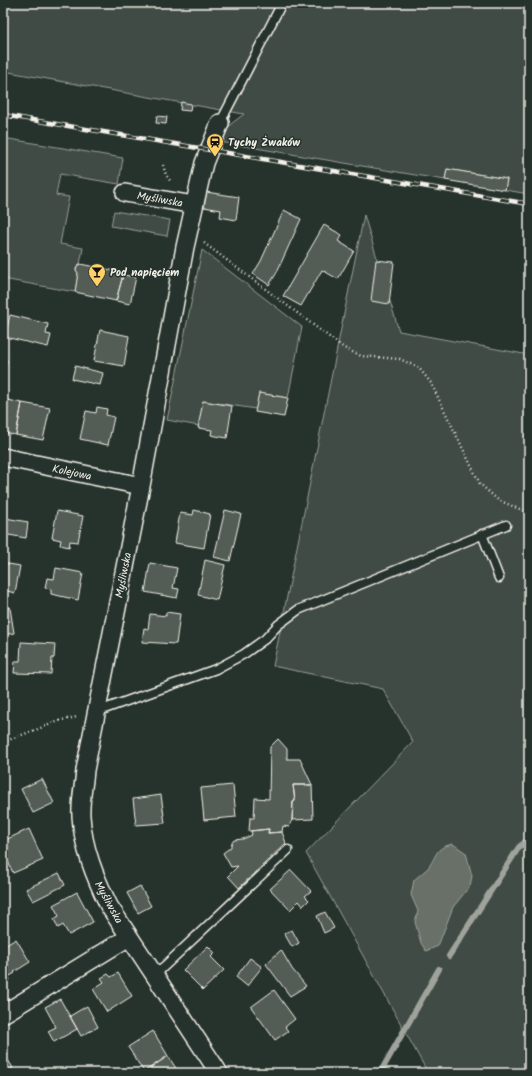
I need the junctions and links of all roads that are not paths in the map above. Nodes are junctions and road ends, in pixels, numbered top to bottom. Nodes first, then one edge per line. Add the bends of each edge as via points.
1 (282, 3) edge
2 (220, 123) joint
3 (125, 193) dead end
4 (194, 205) junction
5 (3, 457) edge
6 (141, 486) junction
7 (506, 525) dead end
8 (482, 534) junction
9 (499, 578) dead end
10 (96, 712) junction
11 (288, 850) dead end
12 (129, 936) junction
13 (155, 975) junction
14 (3, 1014) edge
15 (219, 1073) edge

1 - 2 lane
2 - 4 street, Myśliwska via 204,163
3 - 4 street, Myśliwska
4 - 6 street, Myśliwska
5 - 6 street, Kolejowa
6 - 10 street, Myśliwska
7 - 8 lane
8 - 9 lane
8 - 10 lane via 298,610 244,654 216,669
10 - 12 street, Myśliwska via 85,770 81,815 85,845 94,876 109,906
11 - 13 lane
12 - 13 street, Myśliwska
12 - 14 street
13 - 15 street, Myśliwska

